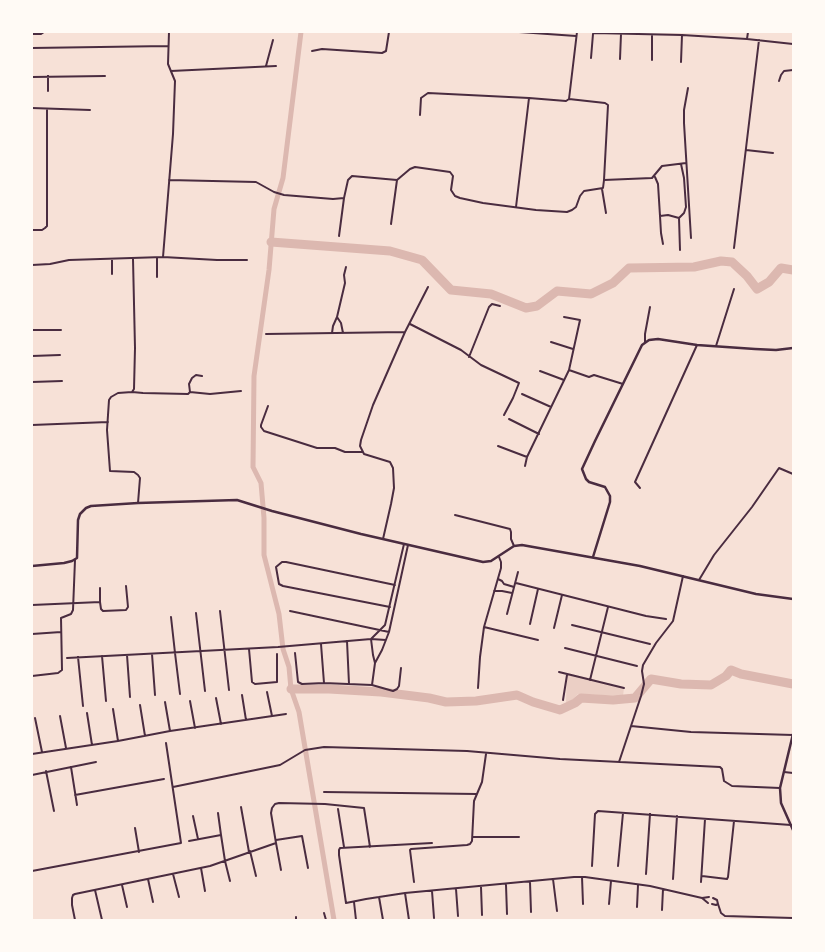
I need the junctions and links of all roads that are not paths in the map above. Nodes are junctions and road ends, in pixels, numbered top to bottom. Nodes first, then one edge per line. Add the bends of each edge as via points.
1 (44, 32) edge
2 (170, 32) edge
3 (389, 32) edge
4 (519, 32) edge
5 (577, 32) edge
6 (748, 32) edge
7 (32, 34) edge
8 (621, 34) junction
9 (652, 35) junction
10 (576, 36) junction
11 (682, 36) junction
12 (747, 39) junction
13 (273, 40) dead end
14 (759, 40) junction
15 (793, 44) edge
16 (168, 46) junction
17 (32, 48) edge
18 (312, 51) dead end
19 (592, 58) dead end
20 (620, 59) dead end
21 (652, 60) dead end
22 (681, 62) dead end
23 (266, 66) junction
24 (276, 66) dead end
25 (793, 70) edge
26 (171, 71) junction
27 (48, 76) junction
28 (105, 76) dead end
29 (32, 77) edge
30 (779, 81) dead end
31 (688, 88) dead end
32 (48, 91) dead end
33 (529, 98) junction
34 (569, 99) junction
35 (32, 108) edge
36 (47, 109) junction
37 (90, 110) dead end
38 (420, 115) dead end
39 (746, 150) junction
40 (773, 153) dead end
41 (686, 163) junction
42 (681, 164) junction
43 (655, 176) junction
44 (169, 180) junction
45 (397, 180) junction
46 (604, 180) junction
47 (602, 189) junction
48 (344, 198) junction
49 (516, 207) junction
50 (606, 213) dead end
51 (660, 216) junction
52 (678, 218) junction
53 (391, 224) dead end
54 (32, 230) edge
55 (339, 236) dead end
56 (690, 238) dead end
57 (663, 244) dead end
58 (734, 248) dead end
59 (680, 250) dead end
60 (162, 257) junction
61 (157, 258) junction
62 (112, 259) junction
63 (133, 259) junction
64 (247, 260) dead end
65 (32, 265) edge
66 (346, 267) dead end
67 (112, 274) dead end
68 (156, 277) dead end
69 (428, 287) dead end
70 (734, 289) dead end
71 (500, 306) dead end
72 (650, 307) dead end
73 (337, 317) junction
74 (564, 317) dead end
75 (410, 324) junction
76 (32, 330) edge
77 (61, 330) dead end
78 (405, 332) junction
79 (332, 333) junction
80 (343, 333) junction
81 (266, 334) dead end
82 (551, 342) dead end
83 (645, 342) junction
84 (697, 345) junction
85 (716, 346) junction
86 (793, 348) edge
87 (573, 349) junction
88 (60, 355) dead end
89 (32, 356) edge
90 (469, 357) junction
91 (569, 370) junction
92 (540, 371) dead end
93 (202, 376) dead end
94 (564, 380) junction
95 (62, 381) dead end
96 (32, 382) edge
97 (623, 384) junction
98 (241, 391) dead end
99 (132, 392) junction
100 (190, 392) junction
101 (522, 394) dead end
102 (268, 406) dead end
103 (552, 407) junction
104 (504, 415) dead end
105 (509, 419) dead end
106 (108, 422) junction
107 (32, 425) edge
108 (539, 434) junction
109 (498, 446) dead end
110 (362, 452) junction
111 (528, 457) junction
112 (525, 466) dead end
113 (793, 474) edge
114 (640, 488) dead end
115 (138, 503) junction
116 (455, 515) dead end
117 (383, 539) junction
118 (404, 544) junction
119 (408, 545) junction
120 (514, 546) junction
121 (499, 557) junction
122 (593, 557) junction
123 (75, 560) junction
124 (32, 566) edge
125 (518, 572) dead end
126 (683, 576) junction
127 (498, 579) junction
128 (699, 580) junction
129 (395, 581) junction
130 (400, 582) junction
131 (516, 583) junction
132 (504, 584) junction
133 (395, 585) junction
134 (126, 586) dead end
135 (514, 587) junction
136 (100, 588) dead end
137 (538, 589) junction
138 (494, 591) junction
139 (502, 591) junction
140 (512, 593) junction
141 (562, 595) junction
142 (793, 599) edge
143 (74, 602) junction
144 (100, 602) junction
145 (32, 605) edge
146 (395, 605) junction
147 (390, 606) junction
148 (608, 607) junction
149 (220, 611) dead end
150 (290, 611) dead end
151 (196, 613) dead end
152 (507, 614) dead end
153 (171, 617) dead end
154 (666, 619) dead end
155 (530, 624) dead end
156 (572, 625) dead end
157 (484, 627) junction
158 (554, 628) dead end
159 (382, 630) junction
160 (61, 632) junction
161 (389, 632) junction
162 (602, 632) junction
163 (32, 634) edge
164 (371, 639) junction
165 (386, 640) junction
166 (538, 640) dead end
167 (346, 641) junction
168 (321, 644) junction
169 (650, 644) dead end
170 (564, 648) dead end
171 (249, 649) junction
172 (225, 650) junction
173 (201, 652) junction
174 (174, 653) junction
175 (295, 653) dead end
176 (152, 654) junction
177 (277, 654) dead end
178 (127, 655) junction
179 (102, 656) junction
180 (596, 656) junction
181 (78, 657) junction
182 (67, 658) dead end
183 (375, 662) junction
184 (637, 666) dead end
185 (401, 668) dead end
186 (559, 672) dead end
187 (567, 675) junction
188 (32, 676) edge
189 (590, 680) junction
190 (324, 683) junction
191 (349, 684) junction
192 (372, 685) junction
193 (478, 688) dead end
194 (624, 688) dead end
195 (228, 690) dead end
196 (205, 692) dead end
197 (267, 692) dead end
198 (180, 694) dead end
199 (155, 695) dead end
200 (242, 695) dead end
201 (130, 697) dead end
202 (216, 698) dead end
203 (563, 700) dead end
204 (106, 701) dead end
205 (190, 701) dead end
206 (165, 702) dead end
207 (140, 705) dead end
208 (83, 706) dead end
209 (113, 709) dead end
210 (87, 713) dead end
211 (286, 714) dead end
212 (60, 716) dead end
213 (272, 716) junction
214 (35, 718) dead end
215 (246, 720) junction
216 (221, 724) junction
217 (632, 726) junction
218 (195, 728) junction
219 (170, 731) junction
220 (793, 735) edge
221 (145, 736) junction
222 (118, 741) junction
223 (166, 743) dead end
224 (92, 744) junction
225 (66, 748) junction
226 (42, 752) junction
227 (32, 754) edge
228 (486, 754) junction
229 (96, 762) dead end
230 (619, 762) junction
231 (71, 767) junction
232 (46, 771) junction
233 (784, 772) junction
234 (793, 773) edge
235 (32, 774) edge
236 (164, 779) dead end
237 (173, 788) junction
238 (780, 788) junction
239 (324, 792) dead end
240 (477, 794) junction
241 (75, 795) junction
242 (77, 806) dead end
243 (241, 806) dead end
244 (338, 808) dead end
245 (54, 811) dead end
246 (218, 813) dead end
247 (623, 813) junction
248 (650, 814) junction
249 (194, 816) dead end
250 (677, 816) junction
251 (705, 819) junction
252 (734, 821) junction
253 (791, 825) junction
254 (135, 828) dead end
255 (793, 830) edge
256 (221, 835) junction
257 (473, 836) junction
258 (519, 837) dead end
259 (198, 839) junction
260 (189, 841) dead end
261 (276, 842) junction
262 (432, 843) dead end
263 (344, 847) junction
264 (370, 847) junction
265 (139, 852) junction
266 (250, 852) junction
267 (225, 860) junction
268 (592, 866) dead end
269 (618, 866) dead end
270 (201, 868) junction
271 (308, 868) dead end
272 (281, 870) dead end
273 (32, 871) edge
274 (173, 874) junction
275 (646, 874) dead end
276 (256, 876) dead end
277 (702, 876) junction
278 (582, 877) junction
279 (148, 879) junction
280 (553, 879) junction
281 (673, 879) dead end
282 (230, 881) dead end
283 (612, 881) junction
284 (414, 882) dead end
285 (530, 882) junction
286 (701, 882) dead end
287 (506, 884) junction
288 (638, 884) junction
289 (122, 885) junction
290 (481, 887) junction
291 (456, 889) junction
292 (663, 889) junction
293 (95, 890) junction
294 (206, 891) dead end
295 (432, 891) junction
296 (405, 894) junction
297 (179, 897) dead end
298 (380, 897) junction
299 (709, 897) dead end
300 (702, 898) junction
301 (713, 898) dead end
302 (153, 902) dead end
303 (354, 902) junction
304 (708, 902) dead end
305 (583, 904) dead end
306 (610, 904) dead end
307 (712, 904) dead end
308 (718, 904) junction
309 (126, 907) dead end
310 (637, 907) dead end
311 (662, 910) dead end
312 (556, 911) dead end
313 (532, 912) dead end
314 (324, 913) dead end
315 (507, 914) dead end
316 (482, 915) dead end
317 (458, 916) dead end
318 (434, 918) dead end
319 (793, 918) edge
320 (75, 920) edge
321 (102, 920) edge
322 (326, 920) edge
323 (356, 920) edge
324 (383, 920) edge
325 (409, 920) edge

1 - 7 street
2 - 16 street
3 - 18 street via 386,51 382,54 322,49
4 - 10 street
5 - 10 street
6 - 12 street
8 - 9 street
8 - 19 street via 593,34
8 - 20 street
9 - 11 street
9 - 21 street
10 - 34 street
11 - 12 street
11 - 22 street
12 - 14 street
13 - 23 street
14 - 15 street
14 - 39 street
16 - 17 street
16 - 26 street via 168,64
23 - 24 street
23 - 26 street
25 - 30 street via 784,71
26 - 44 street via 175,81
27 - 28 street
27 - 29 street
27 - 32 street
31 - 41 street via 684,114
33 - 34 street via 566,101
33 - 38 street via 428,93 421,98
33 - 49 street
34 - 46 street via 608,105
35 - 36 street
36 - 37 street
36 - 54 street via 47,226 42,230
39 - 40 street
39 - 58 street
41 - 42 street
41 - 56 street
42 - 43 street via 662,166
42 - 52 street via 686,208
43 - 46 street
43 - 51 street
44 - 48 street via 256,182 274,192 300,198
44 - 60 street
45 - 48 street via 352,176 348,180
45 - 49 street via 415,166 448,171 452,174 451,190 455,196
45 - 53 street
46 - 47 street
47 - 49 street via 584,191 576,207 567,212
47 - 50 street
48 - 55 street
51 - 52 street
51 - 57 street
52 - 59 street
60 - 61 street
60 - 64 street
61 - 63 street
61 - 68 street
62 - 63 street
62 - 65 street via 69,260
62 - 67 street
63 - 99 street via 135,348
66 - 73 street
69 - 75 street
70 - 85 street
71 - 90 street via 492,304 489,307
72 - 83 street
73 - 79 street
73 - 80 street
74 - 87 street via 580,320
75 - 78 street
75 - 90 street via 461,350
76 - 77 street
78 - 80 street
78 - 110 street via 370,414 361,440
79 - 80 street
79 - 81 street
82 - 87 street
83 - 84 street via 658,339
83 - 97 street
84 - 85 street
84 - 114 street via 635,482
85 - 86 street via 768,350
87 - 91 street
88 - 89 street
90 - 104 street via 480,365 519,382
91 - 94 street
91 - 97 street
92 - 94 street
93 - 100 street via 196,375 192,378 189,384
94 - 103 street
95 - 96 street
97 - 122 street via 582,469 589,482 605,487 610,496
98 - 100 street via 210,394
99 - 100 street
99 - 106 street via 118,393 111,397
101 - 103 street
102 - 110 street via 261,424 264,431 316,448 333,448 348,453
103 - 108 street
105 - 108 street
106 - 107 street
106 - 115 street via 110,471 134,472 138,475
108 - 111 street
109 - 111 street
110 - 117 street via 390,462 393,468 392,504
111 - 112 street
113 - 128 street via 779,468 714,554
115 - 117 street via 237,500
115 - 123 street via 91,506 82,510 78,520 78,556
116 - 120 street via 510,529
117 - 118 street
118 - 119 street
118 - 129 street
119 - 121 street via 483,562
119 - 130 street
120 - 121 street
120 - 122 street via 522,545
121 - 127 street via 502,565
122 - 126 street
123 - 124 street
123 - 143 street
125 - 131 street
126 - 128 street
126 - 217 street via 673,620 643,665 644,684
127 - 132 street
127 - 138 street
128 - 142 street via 756,594
129 - 130 street
129 - 133 street
130 - 146 street
131 - 135 street
131 - 137 street
132 - 135 street
132 - 139 street
133 - 147 street
133 - 147 street via 286,562 276,567 278,584 282,586
134 - 144 street via 126,610 103,611
135 - 140 street
136 - 144 street
137 - 141 street
137 - 155 street
138 - 139 street
138 - 157 street
139 - 140 street
140 - 152 street
141 - 148 street
141 - 158 street
143 - 144 street
143 - 145 street
143 - 160 street via 73,612 61,618
146 - 147 street
146 - 161 street
147 - 159 street
148 - 154 street
148 - 162 street
149 - 172 street
150 - 159 street
151 - 173 street
153 - 174 street
156 - 162 street
157 - 166 street
157 - 193 street
159 - 161 street
159 - 164 street
160 - 163 street
160 - 188 street via 62,670 58,673
161 - 165 street
162 - 169 street
162 - 180 street
164 - 165 street
164 - 167 street
164 - 183 street
165 - 183 street
167 - 168 street
167 - 191 street
168 - 171 street
168 - 190 street
170 - 180 street
171 - 172 street
171 - 177 street via 252,682 255,684 277,682
172 - 173 street
172 - 195 street
173 - 174 street
173 - 196 street
174 - 176 street
174 - 198 street
175 - 190 street via 298,682
176 - 178 street
176 - 199 street
178 - 179 street
178 - 201 street
179 - 181 street
179 - 204 street
180 - 184 street
180 - 189 street
181 - 182 street
181 - 208 street
183 - 192 street
185 - 192 street via 397,689 393,691
186 - 187 street
187 - 189 street
187 - 203 street
189 - 194 street
190 - 191 street
191 - 192 street
197 - 213 street
200 - 215 street
202 - 216 street
205 - 218 street
206 - 219 street
207 - 221 street
209 - 222 street
210 - 224 street
211 - 213 street
212 - 225 street
213 - 215 street
214 - 226 street
215 - 216 street
216 - 218 street
217 - 220 street via 691,732
217 - 230 street
218 - 219 street
219 - 221 street
220 - 233 street
221 - 222 street
222 - 224 street
223 - 237 street
224 - 225 street
225 - 226 street
226 - 227 street
228 - 230 street
228 - 237 street via 402,748 312,748 300,752 280,765
228 - 240 street via 482,782
229 - 231 street
230 - 238 street via 720,767 724,781 732,786
231 - 232 street
231 - 241 street
232 - 235 street
232 - 245 street
233 - 234 street
233 - 238 street
236 - 241 street
237 - 265 street via 181,843
238 - 253 street via 781,803
239 - 240 street
240 - 257 street via 474,801
241 - 242 street
243 - 266 street
244 - 263 street
246 - 256 street
247 - 248 street
247 - 268 street via 598,811 595,814
247 - 269 street
248 - 250 street
248 - 275 street
249 - 259 street
250 - 251 street
250 - 281 street
251 - 252 street
251 - 277 street
252 - 253 street
252 - 277 street via 728,877
253 - 255 street
254 - 265 street
256 - 259 street
256 - 267 street
257 - 258 street
257 - 284 street via 467,845 411,849
259 - 260 street
261 - 264 street via 271,813 275,804 310,803 364,808
261 - 266 street
261 - 271 street via 302,836
261 - 272 street
262 - 264 street
263 - 264 street
263 - 303 street via 339,850 346,903
265 - 273 street
266 - 267 street
266 - 276 street
267 - 270 street
267 - 282 street
270 - 274 street
270 - 294 street
274 - 279 street
274 - 297 street
277 - 286 street
278 - 280 street
278 - 283 street
278 - 305 street
279 - 289 street
279 - 302 street
280 - 285 street
280 - 312 street
283 - 288 street
283 - 306 street
285 - 287 street
285 - 313 street
287 - 290 street
287 - 315 street
288 - 292 street
288 - 310 street
289 - 293 street
289 - 309 street
290 - 291 street
290 - 316 street
291 - 295 street
291 - 317 street
292 - 300 street
292 - 311 street
293 - 320 street via 73,895
293 - 321 street
295 - 296 street
295 - 318 street
296 - 298 street
296 - 325 street
298 - 303 street
298 - 324 street
299 - 300 street
300 - 304 street
301 - 308 street
303 - 323 street
307 - 308 street
308 - 319 street via 725,916
314 - 322 street

